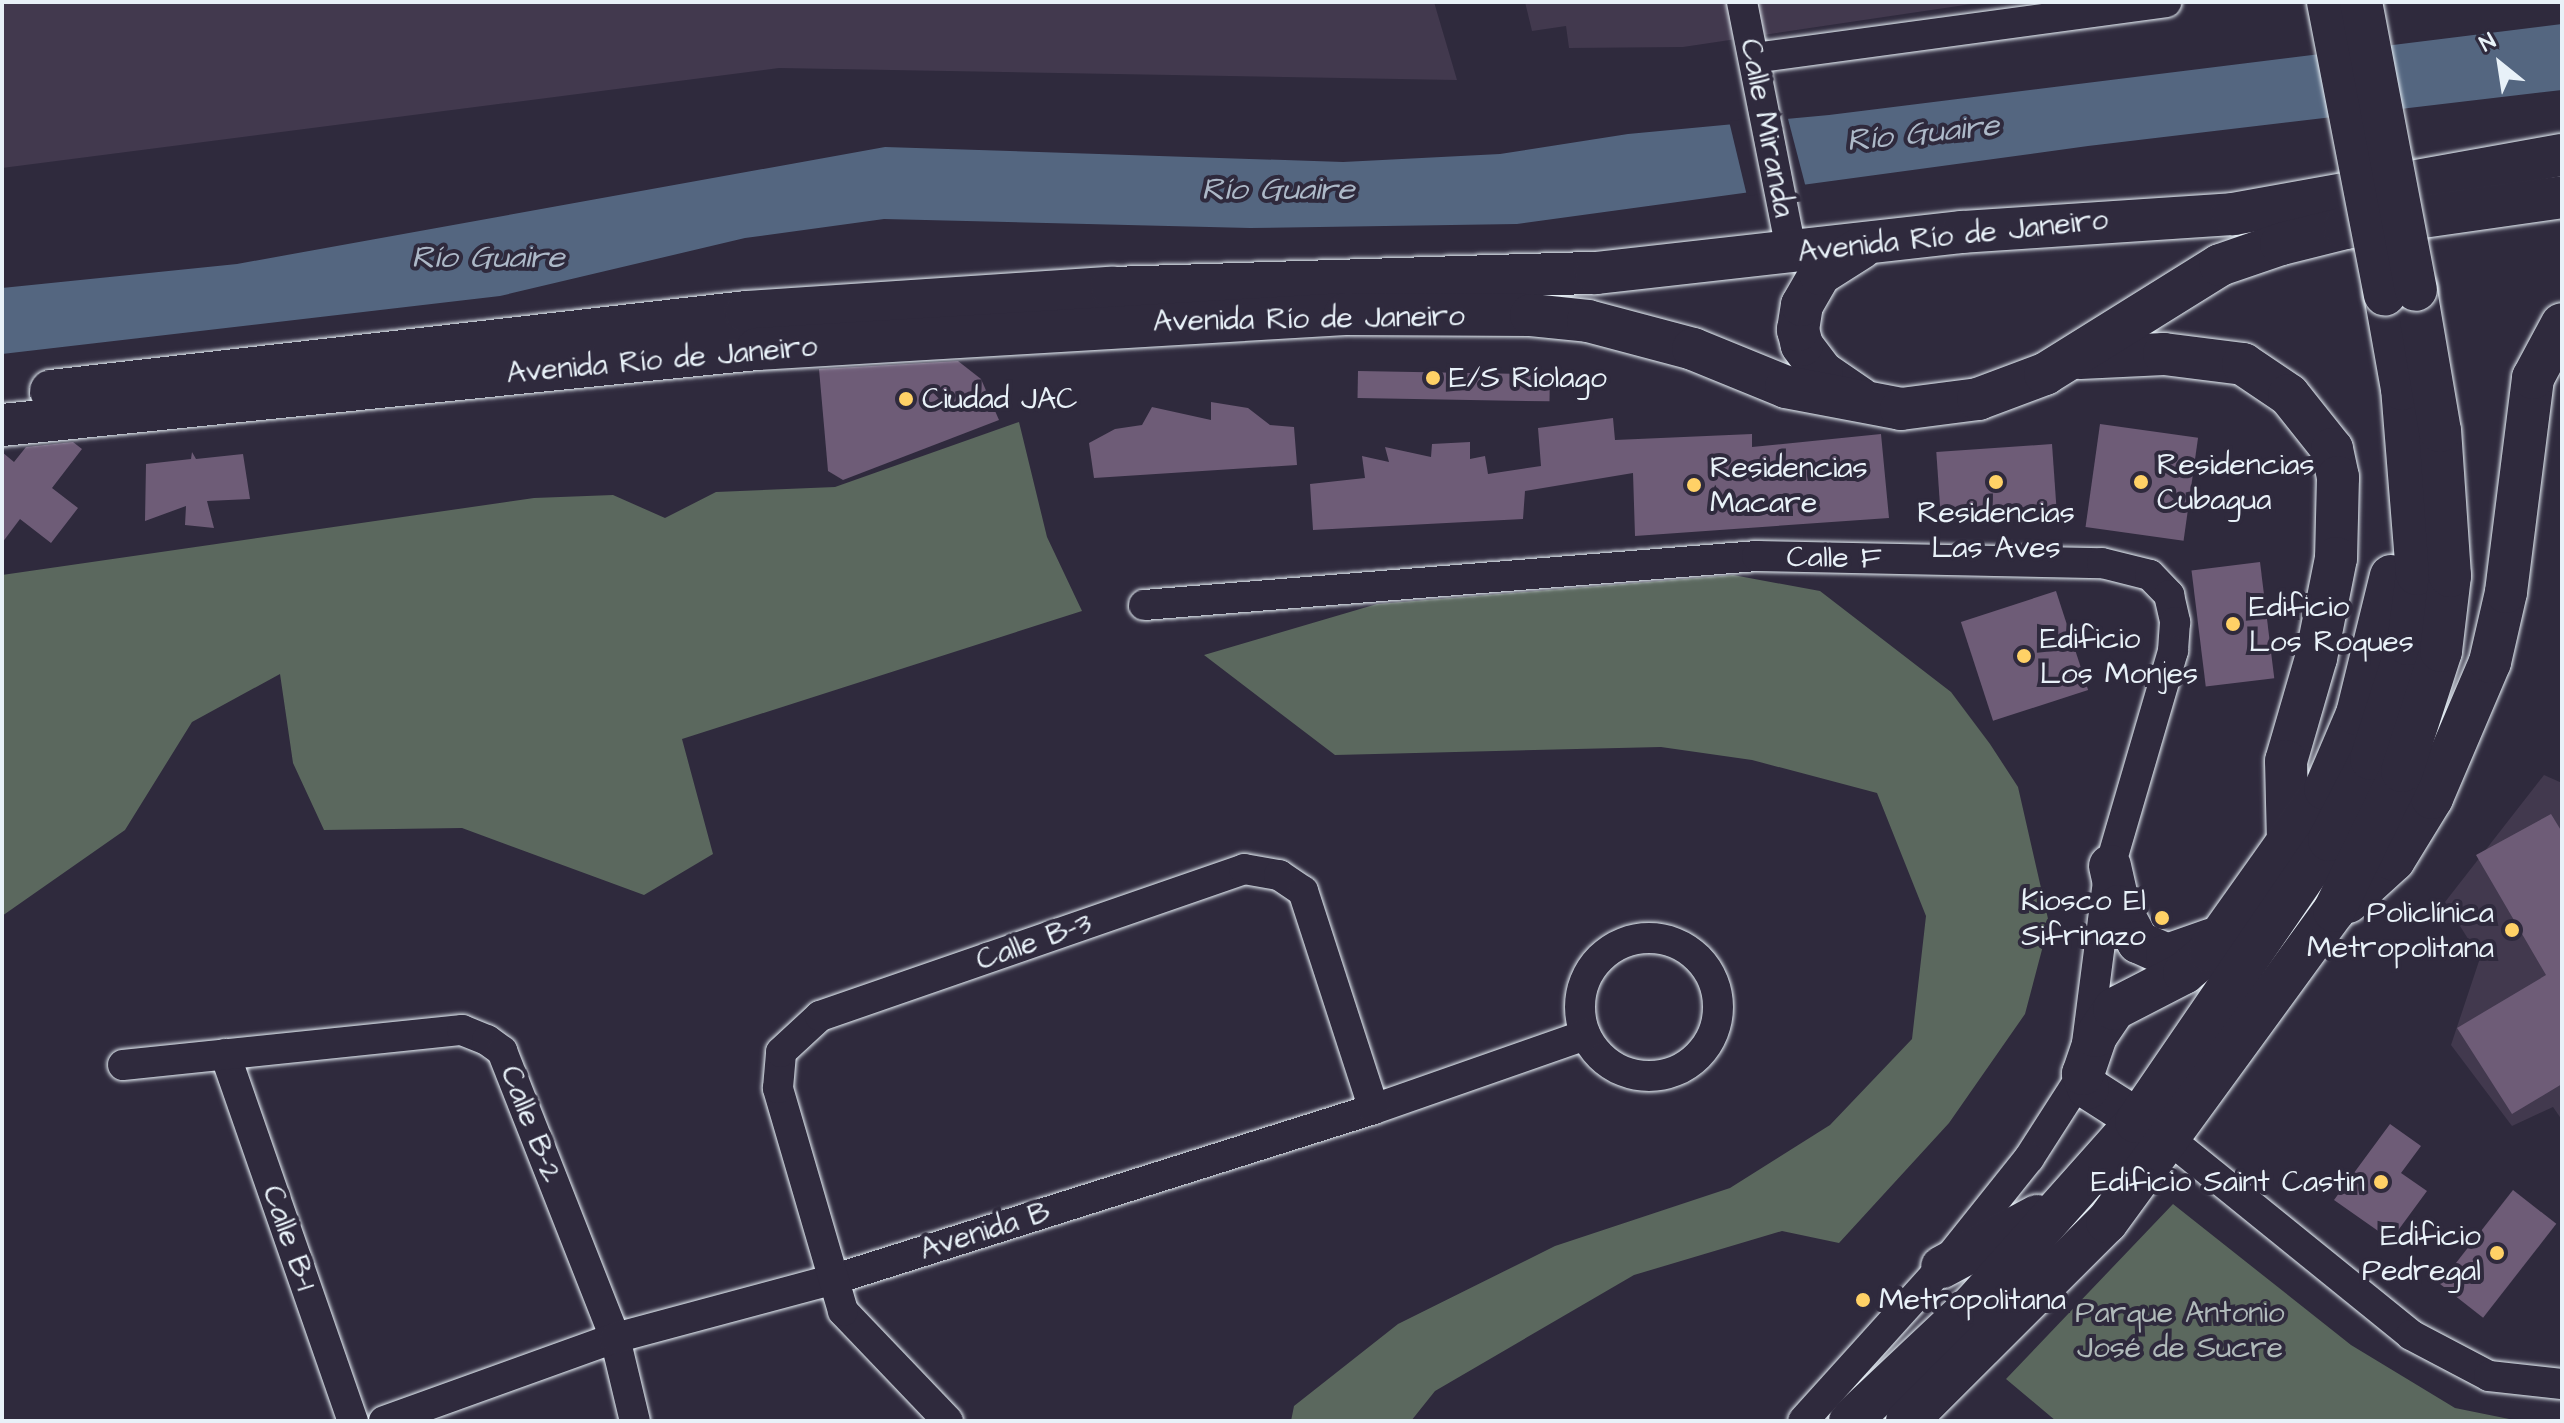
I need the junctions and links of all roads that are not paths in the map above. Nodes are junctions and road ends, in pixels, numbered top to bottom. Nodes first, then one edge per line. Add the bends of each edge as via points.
1 (1742, 2) edge
2 (2166, 2) edge
3 (2328, 2) edge
4 (2361, 2) edge
5 (1755, 64) junction
6 (2562, 155) edge
7 (2562, 197) edge
8 (1866, 246) junction
9 (1792, 254) junction
10 (2401, 292) junction
11 (2562, 324) edge
12 (1798, 330) junction
13 (2075, 358) junction
14 (2, 397) edge
15 (1871, 404) junction
16 (2, 425) edge
17 (2411, 472) junction
18 (1144, 605) dead end
19 (2288, 843) junction
20 (2110, 866) junction
21 (2334, 911) junction
22 (2225, 931) junction
23 (1585, 1035) junction
24 (225, 1054) junction
25 (123, 1065) dead end
26 (2083, 1074) junction
27 (1374, 1109) junction
28 (2152, 1130) junction
29 (2075, 1192) junction
30 (1942, 1267) junction
31 (835, 1279) junction
32 (615, 1338) junction
33 (2562, 1384) edge
34 (1853, 1418) edge
35 (353, 1421) edge
36 (384, 1421) edge
37 (635, 1421) edge
38 (948, 1421) edge
39 (1803, 1421) edge
40 (1907, 1421) edge

1 - 5 street, Calle Miranda
2 - 5 street
3 - 10 main road, bridge
4 - 10 main road, bridge
5 - 9 street, Calle Miranda
6 - 8 main road, Avenida Río de Janeiro via 2233,214 2032,225
7 - 13 main road, Avenida Río de Janeiro via 2345,228 2281,244 2220,265
8 - 9 main road, Avenida Río de Janeiro
8 - 12 main road via 1820,274 1802,305
9 - 12 main road
9 - 14 main road, Avenida Río de Janeiro via 1495,279 1112,288 746,312
10 - 17 main road
10 - 21 main road via 2440,431 2449,544 2447,609 2437,665 2402,771
11 - 21 main road via 2533,378 2506,592 2490,662 2466,728 2394,860 2366,890
12 - 15 main road via 1822,372
13 - 15 main road, Avenida Río de Janeiro via 1978,399 1901,409
13 - 19 main road via 2164,354 2243,364 2289,395 2332,449 2338,477 2336,558 2316,658 2286,761
15 - 16 main road, Avenida Río de Janeiro via 1786,387 1693,349 1588,321 1376,314 1207,319 757,349
17 - 19 main road via 2398,495 2388,595 2357,714 2325,789
17 - 28 main road via 2417,574 2408,644 2385,725 2329,840
18 - 20 street, Calle F via 1757,556 2127,566 2150,575 2169,595 2175,622 2173,651
19 - 22 main road
20 - 22 main road via 2127,928 2153,953 2183,952
20 - 26 street, Calle F
21 - 28 main road
22 - 26 main road via 2184,973 2114,1009
23 - 23 street via 1599,1056 1619,1070 1643,1076 1687,1065 1714,1030 1718,997 1709,972 1683,946 1661,938 1615,946 1583,984 1579,1004
23 - 27 street, Avenida B
24 - 25 street, Calle B-2
24 - 32 street, Calle B-2 via 462,1030 502,1051
24 - 35 street, Calle B-1
26 - 28 main road via 2097,1097
26 - 30 street via 2029,1158
27 - 31 street, Avenida B
27 - 31 street, Calle B-3 via 1303,891 1279,875 1244,869 820,1016 781,1052 778,1088
28 - 29 main road
28 - 33 street via 2411,1335 2489,1376
28 - 34 main road via 2143,1153 1886,1409
28 - 40 main road via 2107,1222
29 - 30 main road
29 - 34 main road via 1975,1303
30 - 39 street
31 - 32 street, Avenida B
31 - 38 street via 843,1311
32 - 36 street, Avenida B
32 - 37 street, Calle B-2

